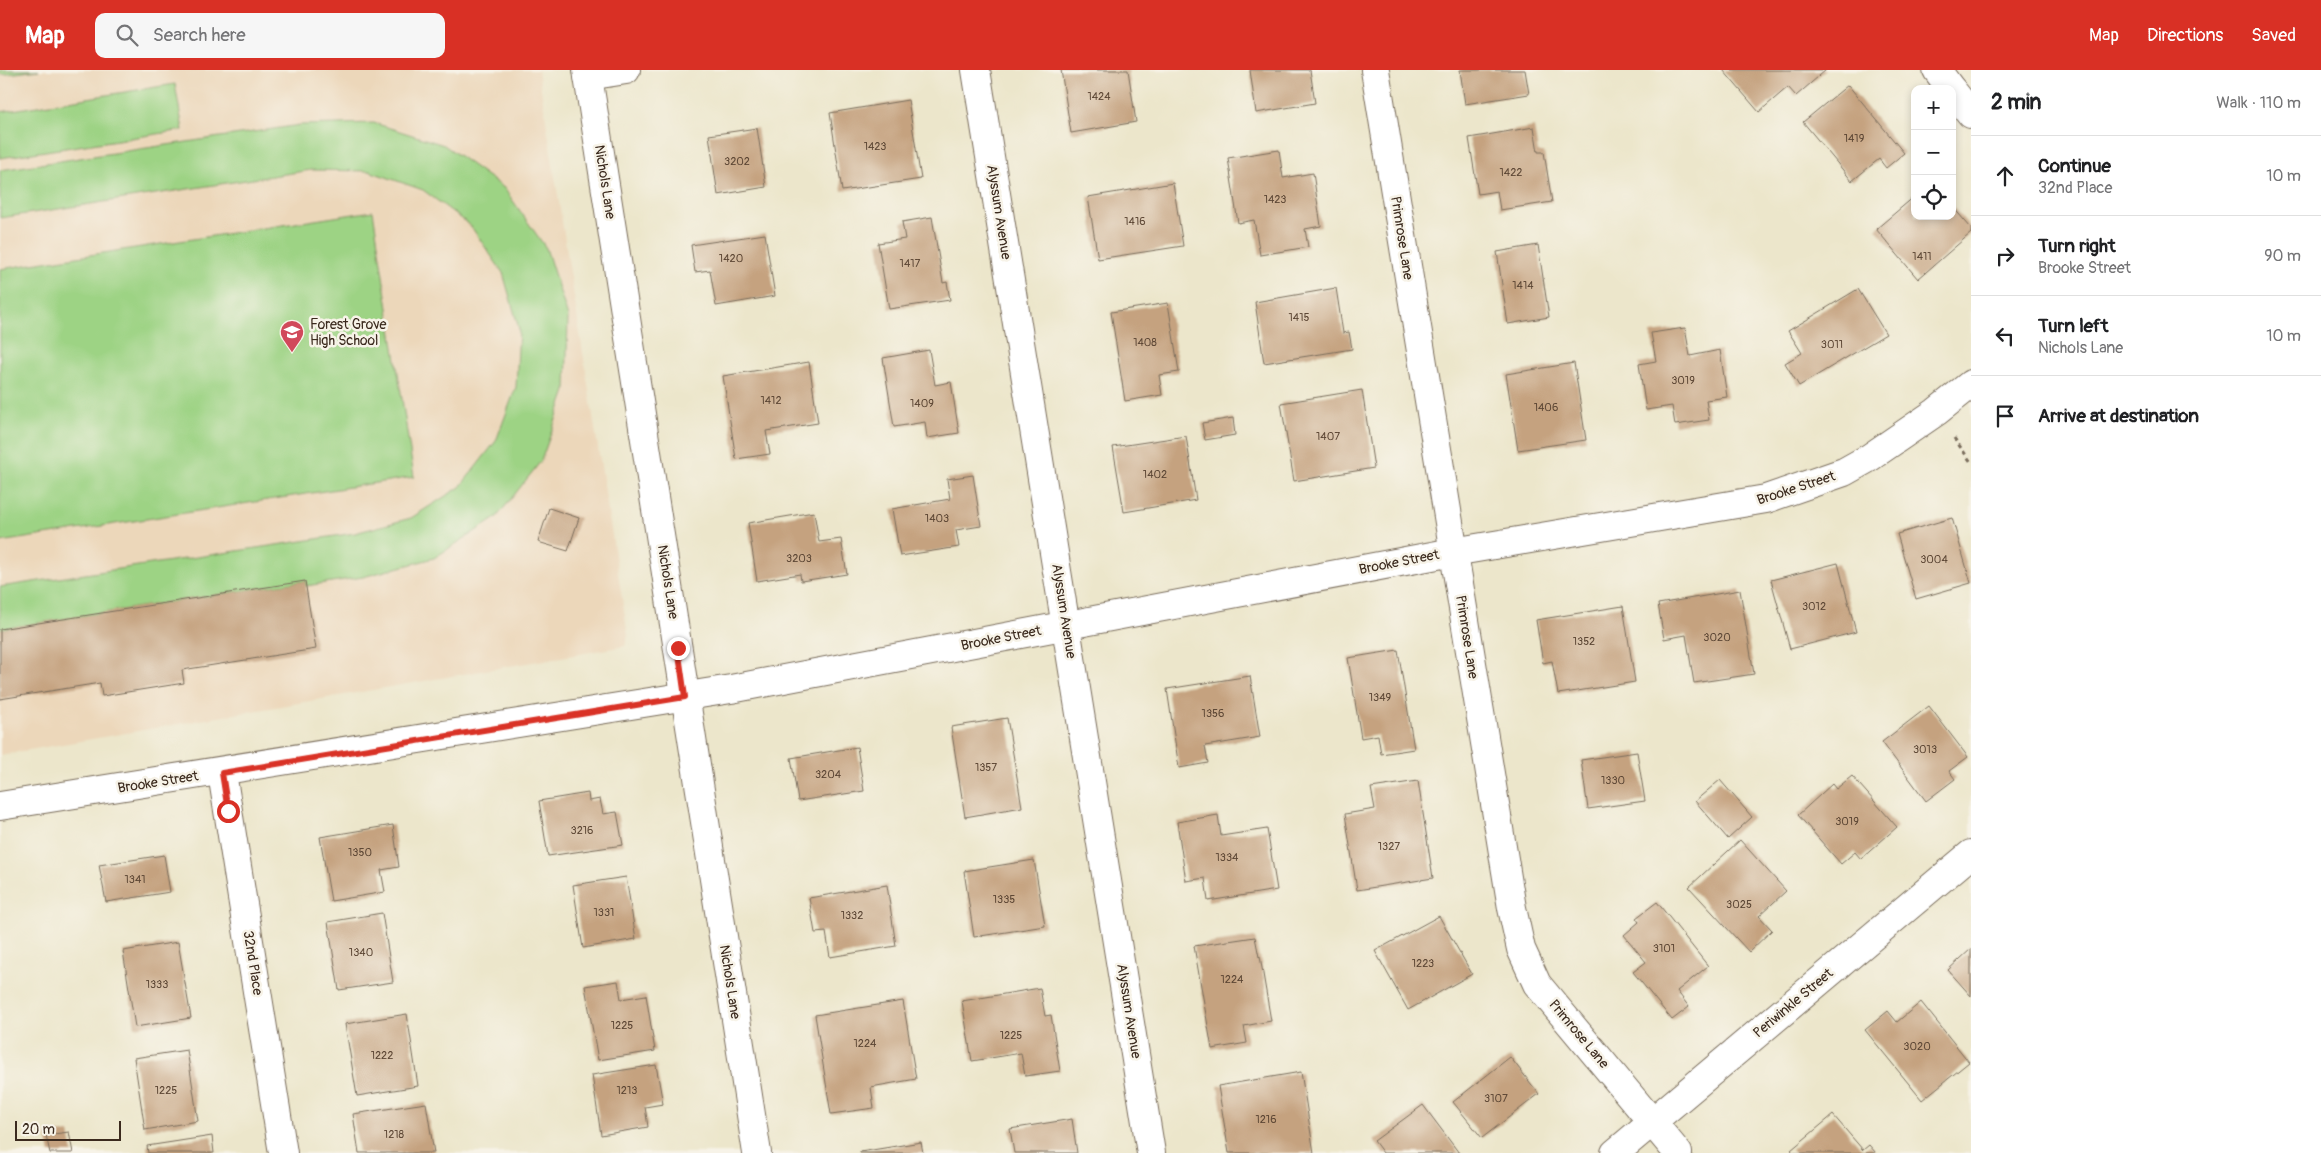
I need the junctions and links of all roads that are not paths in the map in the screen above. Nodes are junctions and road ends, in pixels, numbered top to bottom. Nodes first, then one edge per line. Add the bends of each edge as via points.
1 (626, 70) edge
2 (976, 70) edge
3 (1375, 70) edge
4 (1936, 70) edge
5 (588, 73) edge
6 (1949, 85) edge
7 (1956, 94) edge
8 (1971, 114) edge
9 (1971, 384) edge
10 (1453, 552) junction
11 (1067, 625) junction
12 (685, 697) junction
13 (222, 773) junction
14 (0, 806) edge
15 (1971, 854) edge
16 (1652, 1122) junction
17 (283, 1153) edge
18 (757, 1153) edge
19 (1152, 1153) edge
20 (1616, 1153) edge
21 (1678, 1153) edge

1 - 5 street
2 - 11 street, Alyssum Avenue
3 - 10 street, Primrose Lane
4 - 6 street
5 - 12 street, Nichols Lane
7 - 8 street
9 - 10 street, Brooke Street via 1869,458 1816,483 1766,499 1718,509
10 - 11 street, Brooke Street
10 - 16 street, Primrose Lane via 1521,949 1538,984
11 - 12 street, Brooke Street
11 - 19 street, Alyssum Avenue
12 - 13 street, Brooke Street
12 - 18 street, Nichols Lane
13 - 14 street, Brooke Street
13 - 17 street, 32nd Place
15 - 16 street, Periwinkle Street
16 - 20 street, Periwinkle Street
16 - 21 street, Primrose Lane

